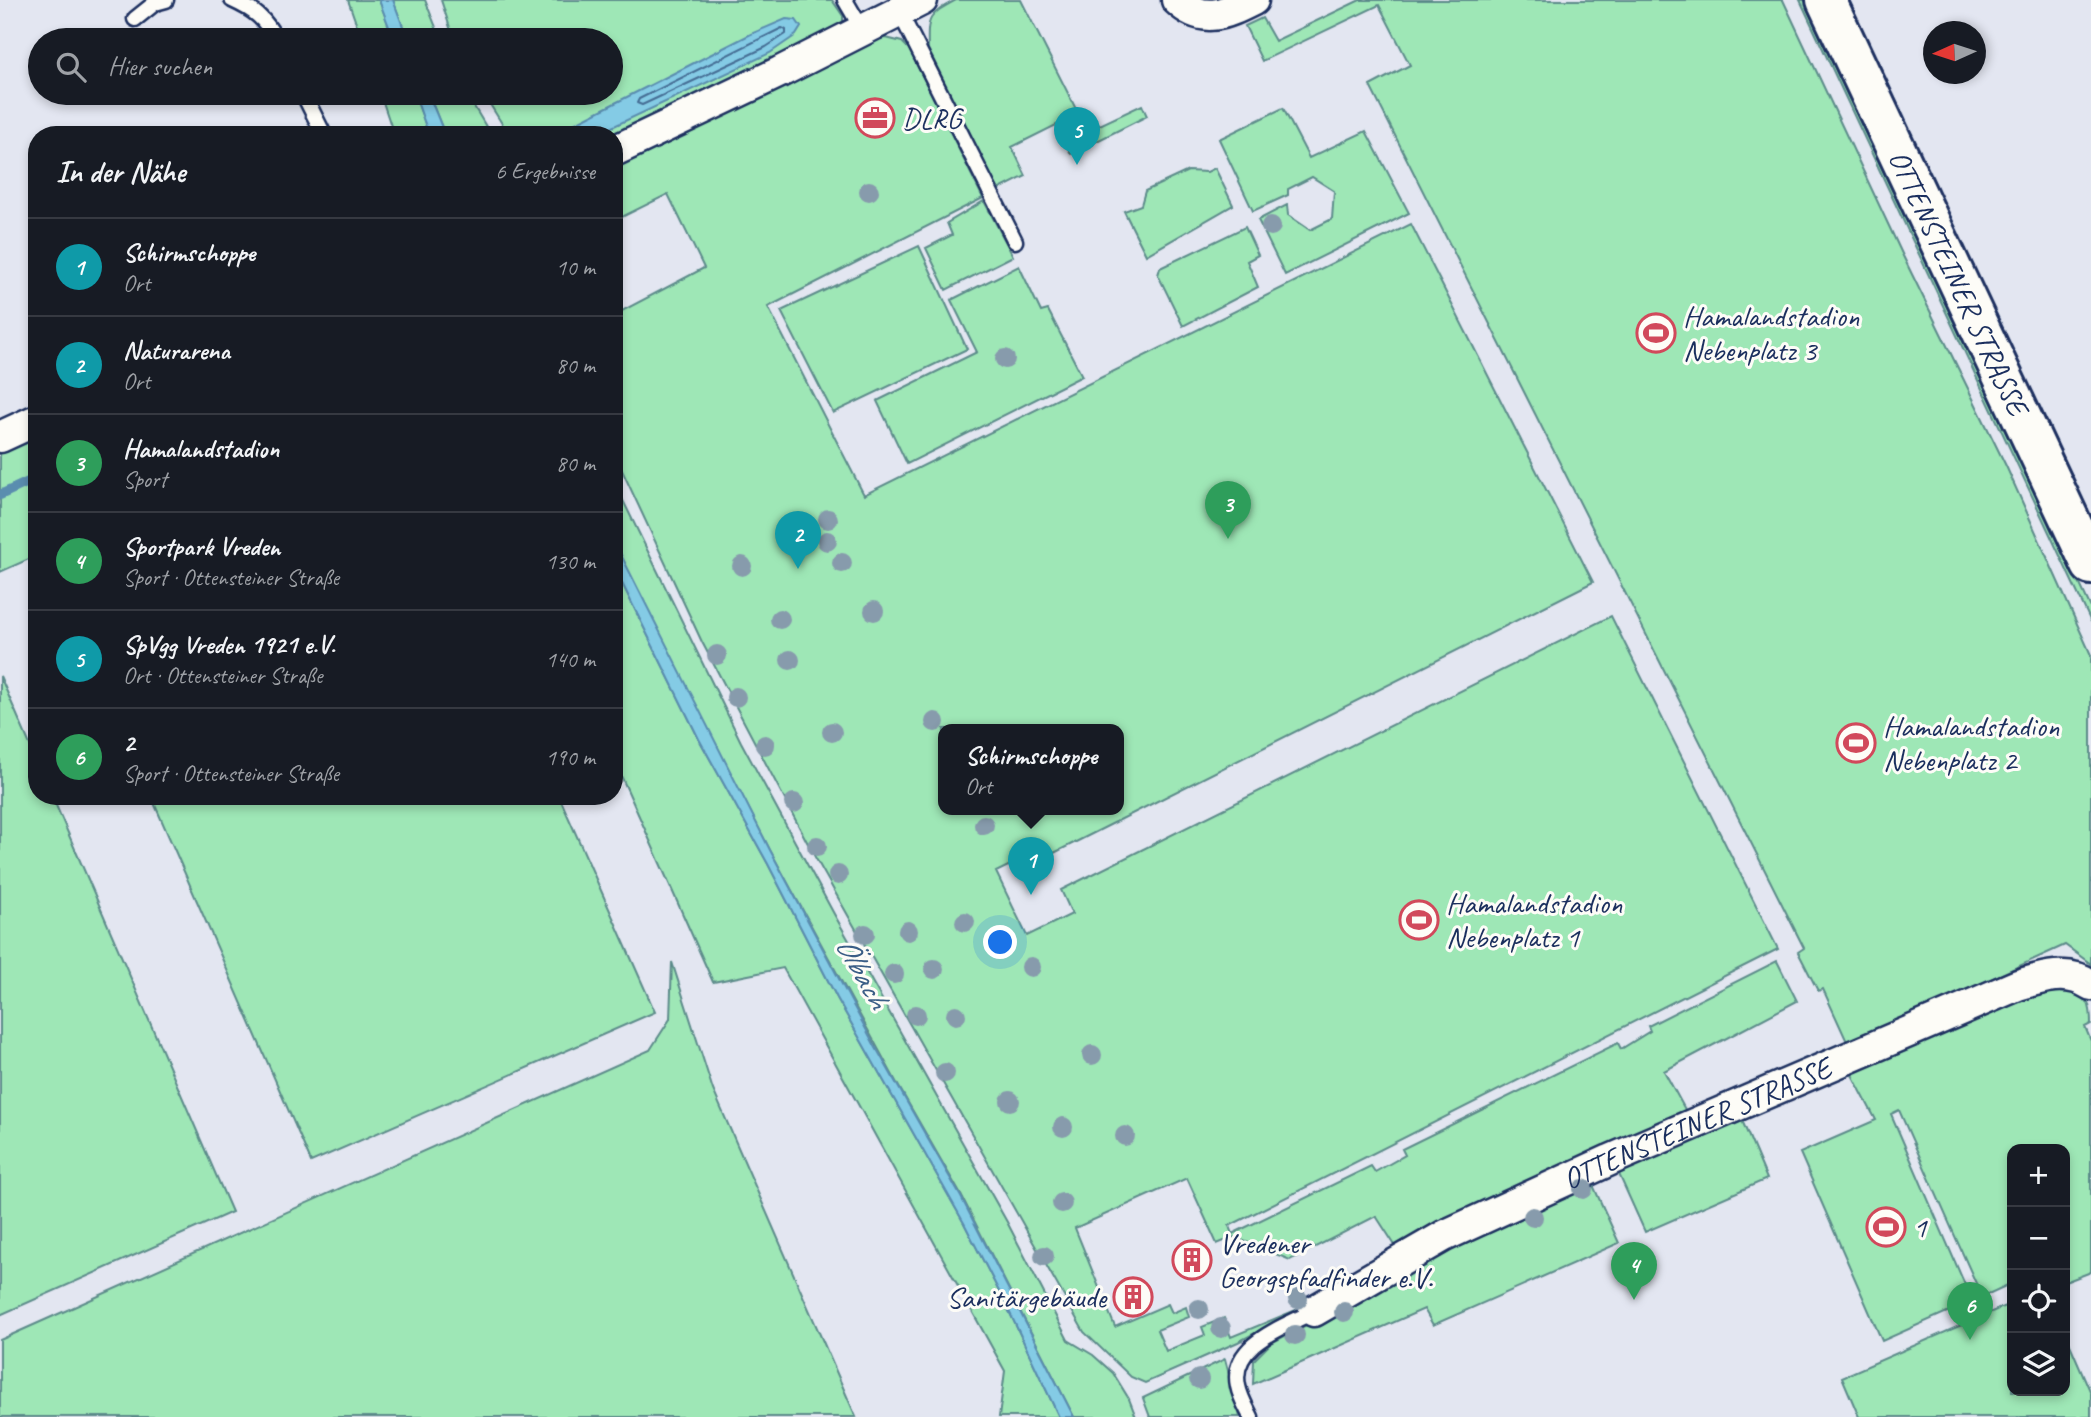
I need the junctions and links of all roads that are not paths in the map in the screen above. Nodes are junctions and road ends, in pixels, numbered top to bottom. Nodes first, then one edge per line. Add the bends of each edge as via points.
1 (166, 0) edge
2 (232, 0) edge
3 (845, 0) edge
4 (1177, 0) edge
5 (1253, 0) edge
6 (1826, 0) edge
7 (910, 6) edge
8 (135, 19) dead end
9 (270, 28) edge
10 (862, 29) junction
11 (309, 105) edge
12 (320, 126) edge
13 (623, 147) edge
14 (1014, 241) dead end
15 (28, 424) edge
16 (0, 437) edge
17 (2091, 565) edge
18 (2091, 985) edge
19 (1314, 1311) joint
20 (1251, 1417) edge

1 - 8 lane
2 - 9 lane via 253,9
3 - 10 lane
4 - 5 street via 1198,13 1219,16
6 - 17 main road, OTTENSTEINER STRASSE
7 - 10 street
7 - 14 lane
10 - 13 street
11 - 12 lane
15 - 16 street
18 - 19 street, OTTENSTEINER STRASSE via 2069,975 2018,985 1444,1236
19 - 20 lane via 1243,1355 1237,1368 1238,1385

